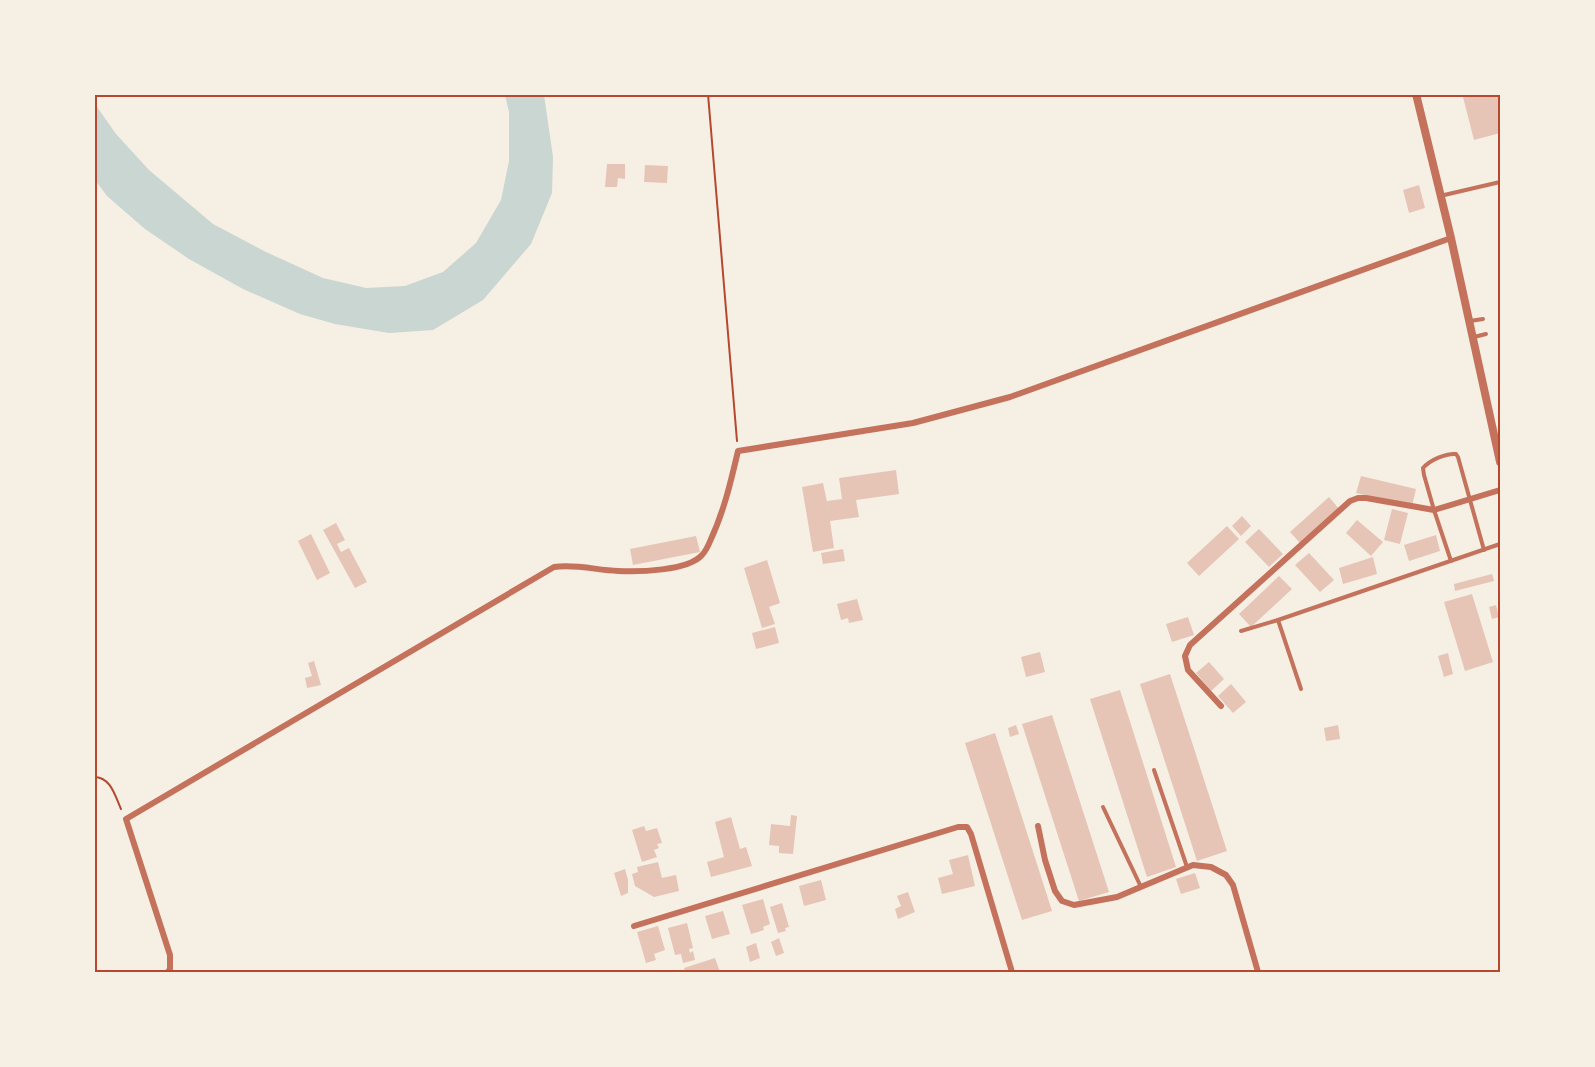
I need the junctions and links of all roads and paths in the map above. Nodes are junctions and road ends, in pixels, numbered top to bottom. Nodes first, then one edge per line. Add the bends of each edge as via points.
1 (708, 94) edge
2 (1416, 94) edge
3 (1500, 182) edge
4 (1440, 196) junction
5 (1451, 238) junction
6 (1483, 319) dead end
7 (1470, 321) junction
8 (1486, 334) dead end
9 (1474, 337) junction
10 (738, 451) junction
11 (1500, 462) edge
12 (1500, 490) edge
13 (1470, 499) junction
14 (1434, 510) junction
15 (1500, 543) edge
16 (1484, 550) junction
17 (1451, 561) junction
18 (1278, 620) junction
19 (1241, 631) dead end
20 (1301, 689) dead end
21 (1221, 706) dead end
22 (1154, 770) dead end
23 (94, 777) edge
24 (1103, 807) dead end
25 (126, 819) junction
26 (1038, 826) dead end
27 (1187, 868) junction
28 (1141, 887) junction
29 (634, 926) dead end
30 (168, 972) edge
31 (1012, 972) edge
32 (1258, 972) edge

1 - 10 path
2 - 4 street
3 - 4 lane
4 - 5 street
5 - 7 street
5 - 10 street via 1010,397 913,423
6 - 7 lane
7 - 9 street
8 - 9 lane
9 - 11 street
10 - 25 street via 720,520 702,556 692,562 645,572 554,567
12 - 13 street
13 - 14 street
13 - 14 lane via 1458,457 1451,453 1423,468
13 - 16 lane
14 - 17 lane
14 - 21 street via 1366,498 1350,501 1190,645 1185,657 1188,670
15 - 16 lane
16 - 17 lane
17 - 18 lane
18 - 19 lane
18 - 20 lane
22 - 27 lane
23 - 25 path via 109,783
24 - 28 lane
25 - 30 street via 170,955
26 - 28 street via 1054,891 1062,901 1074,905 1117,897
27 - 28 street
27 - 32 street via 1211,867 1226,874 1233,885
29 - 31 street via 968,827

